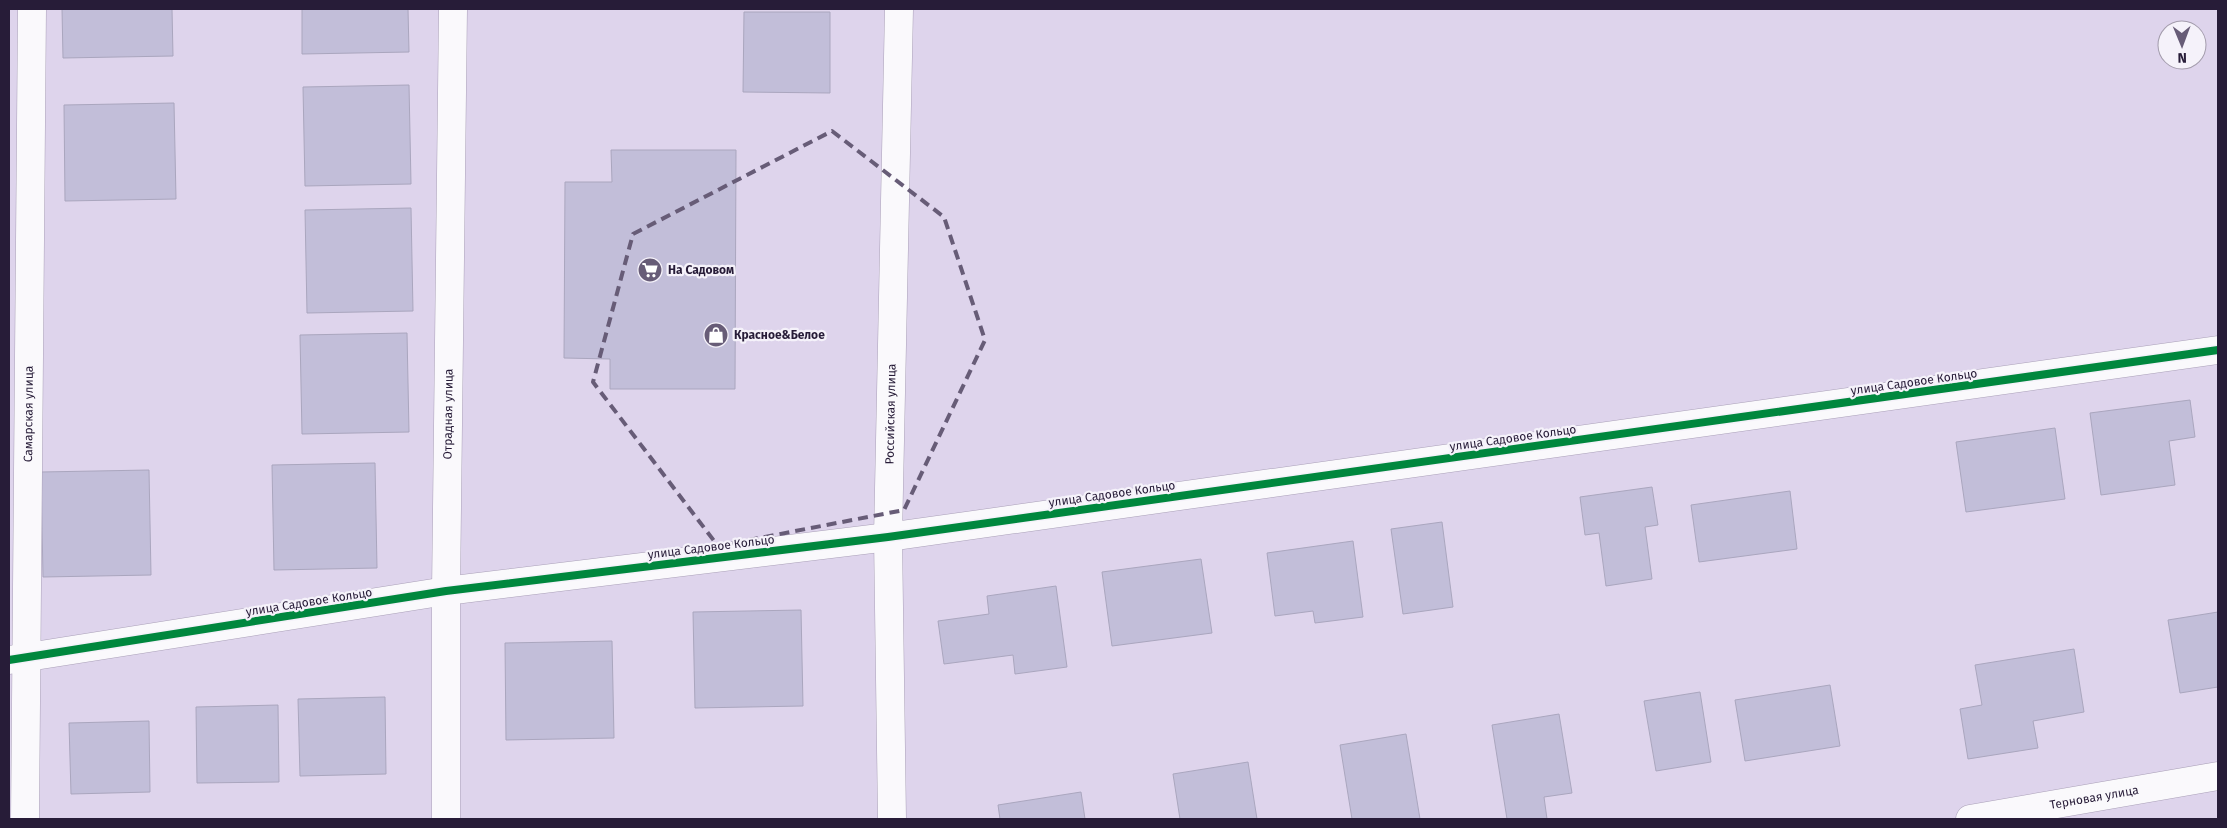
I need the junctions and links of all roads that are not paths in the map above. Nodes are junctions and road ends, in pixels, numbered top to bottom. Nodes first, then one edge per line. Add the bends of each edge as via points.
1 (32, 9) edge
2 (454, 9) edge
3 (899, 9) edge
4 (2218, 350) edge
5 (888, 537) junction
6 (446, 591) junction
7 (18, 659) edge
8 (2218, 776) edge
9 (25, 819) edge
10 (446, 819) edge
11 (892, 819) edge
12 (1970, 819) edge

1 - 7 street, Самарская улица
2 - 6 street, Отрадная улица
3 - 5 street, Российская улица
4 - 5 street, улица Садовое Кольцо
5 - 6 street, улица Садовое Кольцо
5 - 11 street, Российская улица
6 - 7 street, улица Садовое Кольцо
6 - 10 street, Отрадная улица
7 - 9 street, Самарская улица
8 - 12 street, Терновая улица

